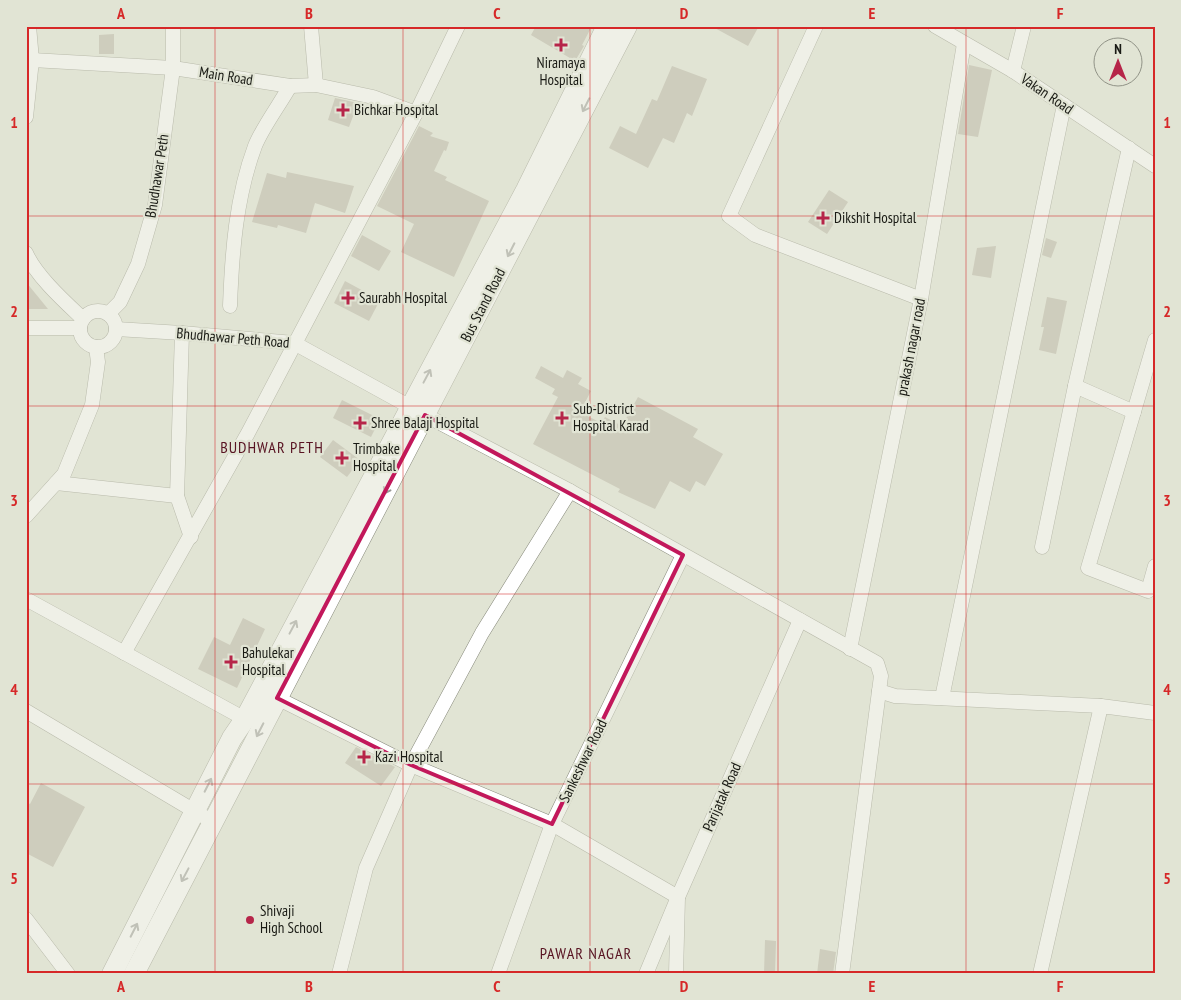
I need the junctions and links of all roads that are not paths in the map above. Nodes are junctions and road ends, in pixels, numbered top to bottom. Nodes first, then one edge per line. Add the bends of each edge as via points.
1 (29, 26) edge
2 (174, 26) edge
3 (311, 26) edge
4 (458, 26) edge
5 (607, 26) edge
6 (627, 26) edge
7 (816, 26) edge
8 (936, 26) edge
9 (1024, 26) edge
10 (964, 44) junction
11 (32, 60) junction
12 (173, 68) junction
13 (1014, 71) junction
14 (28, 82) edge
15 (316, 84) junction
16 (290, 86) junction
17 (1064, 104) junction
18 (416, 113) junction
19 (26, 117) edge
20 (1129, 148) junction
21 (1155, 166) edge
22 (26, 253) edge
23 (921, 299) junction
24 (230, 306) dead end
25 (108, 314) junction
26 (81, 324) junction
27 (26, 328) edge
28 (116, 330) junction
29 (182, 333) junction
30 (1155, 340) edge
31 (294, 343) junction
32 (96, 347) junction
33 (1075, 386) junction
34 (411, 407) junction
35 (1134, 412) junction
36 (56, 483) junction
37 (570, 491) junction
38 (177, 496) junction
39 (26, 516) edge
40 (191, 537) junction
41 (1042, 547) dead end
42 (683, 554) junction
43 (1155, 566) edge
44 (26, 599) edge
45 (800, 620) junction
46 (850, 648) junction
47 (124, 653) junction
48 (879, 691) junction
49 (277, 698) junction
50 (942, 698) junction
51 (1101, 706) junction
52 (26, 711) edge
53 (1155, 713) edge
54 (244, 719) junction
55 (411, 765) junction
56 (195, 811) junction
57 (213, 822) junction
58 (552, 824) junction
59 (678, 897) junction
60 (26, 918) edge
61 (68, 974) edge
62 (112, 974) edge
63 (134, 974) edge
64 (339, 974) edge
65 (498, 974) edge
66 (646, 974) edge
67 (676, 974) edge
68 (842, 974) edge
69 (1040, 974) edge

1 - 11 street
2 - 12 street, Bhudhawar Peth
3 - 15 street
4 - 18 street
34 -> 5 highway via 526,190
6 -> 34 highway, Bus Stand Road
7 - 23 street via 729,216 755,235
8 - 10 street, Vakan Road
9 - 13 street
10 - 13 street, Vakan Road
10 - 23 street, prakash nagar road
11 - 12 street, Main Road
11 - 14 street
12 - 16 street, Main Road
12 - 25 street, Bhudhawar Peth via 153,213 138,264 120,302
13 - 17 street, Vakan Road
14 - 19 street
15 - 16 street, Main Road
15 - 18 street, Main Road via 373,97
16 - 24 street via 256,145 240,200 232,252
17 - 20 street, Vakan Road
17 - 50 street
18 - 31 street
20 - 21 street, Vakan Road
20 - 33 street
22 - 26 street
23 - 46 street, prakash nagar road
25 - 26 street via 90,313
25 - 28 street
26 - 27 street
26 - 32 street via 81,337
28 - 29 street, Bhudhawar Peth Road
28 - 32 street via 110,342
29 - 31 street, Bhudhawar Peth Road
29 - 38 street
30 - 35 street
31 - 34 street, Bhudhawar Peth Road
31 - 40 street
32 - 36 street via 98,362 92,405 64,474
33 - 35 street
33 - 41 street
34 - 37 street, Bhudhawar Peth Road
34 -> 49 highway, Bus Stand Road via 356,548
54 -> 34 highway
35 - 43 street via 1088,568 1148,591
36 - 38 street
36 - 39 street
37 - 42 street, Bhudhawar Peth Road
37 - 55 street via 482,634
38 - 40 street
40 - 47 street
42 - 45 street, Bhudhawar Peth Road
42 - 58 street, Sankeshwar Road
44 - 47 street
45 - 46 street, Bhudhawar Peth Road
45 - 59 street, Parijatak Road
46 - 48 street, Bhudhawar Peth Road via 877,663 881,676
47 - 54 street
48 - 50 street via 895,696
48 - 68 street
49 - 55 street
49 -> 57 highway, Bus Stand Road
50 - 51 street
51 - 53 street
51 - 69 street
52 - 56 street
56 -> 54 highway
55 - 58 street
55 - 64 street via 366,868
56 - 57 street
62 -> 56 highway
57 -> 63 highway, Bus Stand Road
58 - 59 street
58 - 65 street, Sankeshwar Road
59 - 66 street, Parijatak Road
59 - 67 street
60 - 61 street

